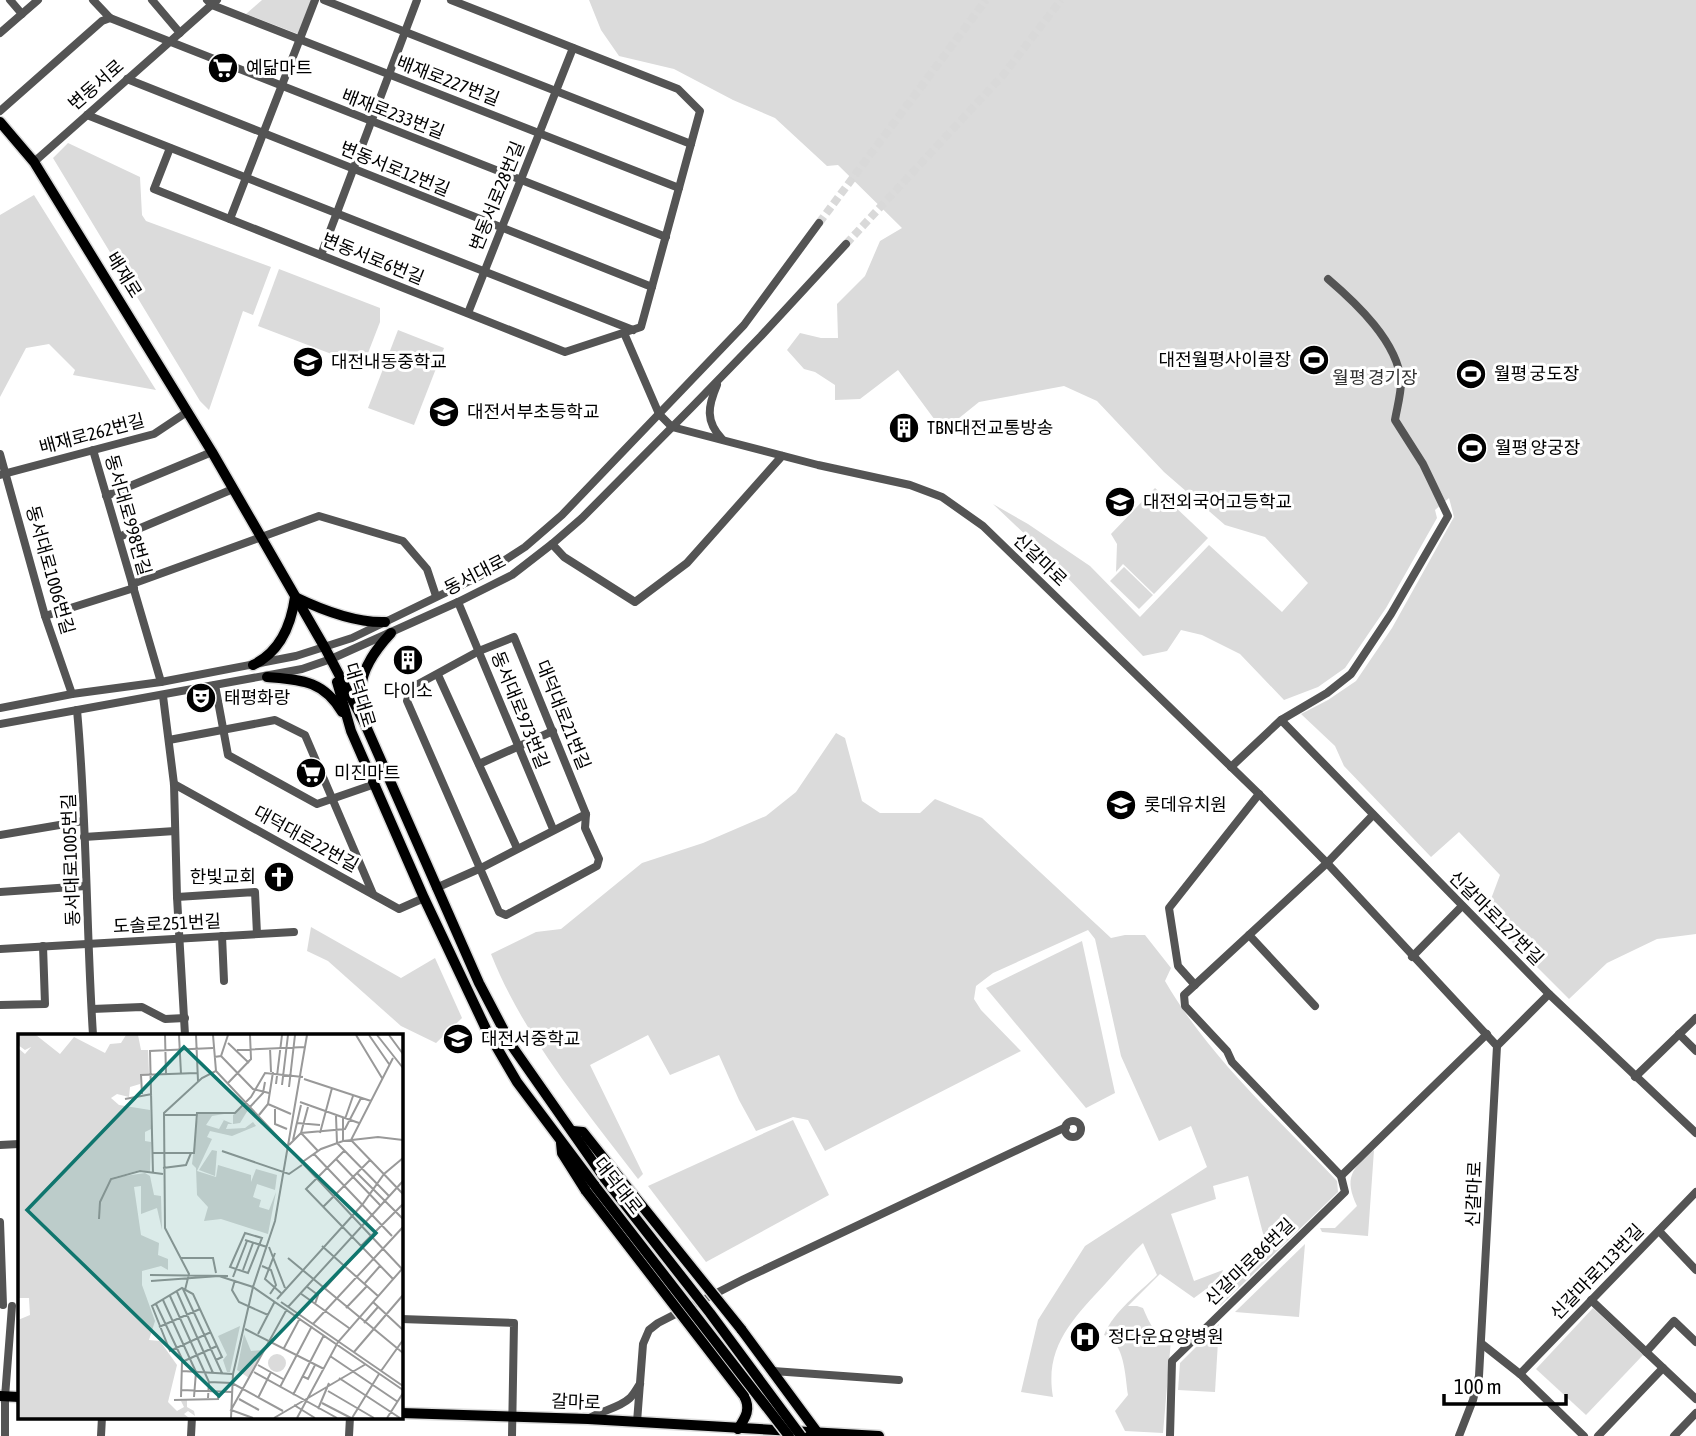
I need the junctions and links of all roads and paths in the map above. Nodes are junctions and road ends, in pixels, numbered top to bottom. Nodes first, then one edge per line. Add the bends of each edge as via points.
1 (10, 0) edge
2 (38, 0) edge
3 (93, 0) edge
4 (152, 0) edge
5 (315, 0) edge
6 (324, 0) edge
7 (417, 0) edge
8 (451, 0) edge
9 (212, 2) edge
10 (22, 14) junction
11 (110, 18) junction
12 (405, 32) junction
13 (0, 33) edge
14 (180, 33) junction
15 (299, 39) junction
16 (169, 43) junction
17 (573, 48) junction
18 (389, 74) junction
19 (127, 79) junction
20 (281, 86) junction
21 (556, 91) junction
22 (0, 111) edge
23 (87, 115) junction
24 (0, 122) edge
25 (371, 122) junction
26 (263, 133) junction
27 (539, 133) junction
28 (691, 144) junction
29 (170, 148) junction
30 (34, 162) junction
31 (353, 169) junction
32 (246, 177) junction
33 (520, 180) junction
34 (679, 188) junction
35 (336, 213) junction
36 (230, 219) junction
37 (819, 223) tunnel mouth
38 (502, 228) junction
39 (666, 237) junction
40 (846, 244) tunnel mouth
41 (321, 255) junction
42 (485, 271) junction
43 (1328, 279) dead end
44 (652, 287) junction
45 (468, 313) junction
46 (629, 331) junction
47 (720, 378) junction
48 (187, 412) junction
49 (659, 414) junction
50 (672, 427) junction
51 (724, 441) junction
52 (93, 450) junction
53 (212, 452) junction
54 (0, 454) edge
55 (782, 456) junction
56 (3, 475) edge
57 (233, 489) junction
58 (106, 496) junction
59 (118, 537) junction
60 (261, 538) junction
61 (552, 544) junction
62 (133, 586) junction
63 (436, 596) junction
64 (295, 597) junction
65 (458, 602) junction
66 (45, 616) junction
67 (385, 622) junction
68 (391, 633) junction
69 (325, 648) junction
70 (479, 651) junction
71 (331, 659) junction
72 (253, 664) junction
73 (438, 675) junction
74 (267, 677) junction
75 (161, 682) junction
76 (215, 685) junction
77 (72, 694) junction
78 (163, 696) junction
79 (0, 708) edge
80 (77, 710) junction
81 (1281, 720) junction
82 (0, 724) edge
83 (365, 724) junction
84 (223, 730) junction
85 (351, 731) junction
86 (553, 731) junction
87 (169, 740) junction
88 (517, 747) junction
89 (479, 764) junction
90 (1231, 767) junction
91 (174, 784) junction
92 (375, 784) junction
93 (1259, 794) junction
94 (333, 800) junction
95 (586, 814) junction
96 (1373, 816) junction
97 (83, 821) junction
98 (553, 829) junction
99 (175, 831) junction
100 (0, 835) edge
101 (84, 837) junction
102 (517, 848) junction
103 (1327, 863) junction
104 (481, 868) junction
105 (86, 886) junction
106 (436, 888) junction
107 (0, 892) edge
108 (373, 894) junction
109 (177, 897) junction
110 (424, 898) junction
111 (1462, 906) junction
112 (294, 932) dead end
113 (257, 934) junction
114 (1249, 935) junction
115 (222, 936) junction
116 (179, 939) junction
117 (89, 944) junction
118 (43, 946) junction
119 (0, 949) edge
120 (1412, 957) junction
121 (224, 981) dead end
122 (1195, 985) junction
123 (1549, 994) junction
124 (0, 1005) edge
125 (1315, 1006) dead end
126 (92, 1009) junction
127 (184, 1018) junction
128 (1696, 1018) edge
129 (93, 1034) edge
130 (186, 1034) edge
131 (1487, 1034) junction
132 (1679, 1034) junction
133 (1497, 1046) junction
134 (1696, 1051) edge
135 (1635, 1077) junction
136 (1066, 1127) dead end
137 (1696, 1133) edge
138 (18, 1144) edge
139 (0, 1145) edge
140 (1341, 1176) junction
141 (600, 1182) junction
142 (1696, 1192) edge
143 (0, 1222) edge
144 (1659, 1231) junction
145 (1696, 1270) edge
146 (1591, 1300) junction
147 (9, 1305) edge
148 (402, 1319) edge
149 (1696, 1342) edge
150 (1482, 1344) junction
151 (1646, 1352) junction
152 (1663, 1368) junction
153 (773, 1371) junction
154 (1520, 1374) junction
155 (899, 1380) dead end
156 (640, 1384) junction
157 (3, 1397) edge
158 (1696, 1399) edge
159 (402, 1413) edge
160 (1696, 1413) edge
161 (512, 1417) junction
162 (102, 1418) edge
163 (192, 1418) edge
164 (350, 1418) edge
165 (588, 1419) junction
166 (643, 1423) junction
167 (738, 1429) junction
168 (750, 1433) edge
169 (783, 1434) edge
170 (819, 1435) edge
171 (5, 1436) edge
172 (101, 1436) edge
173 (191, 1436) edge
174 (349, 1436) edge
175 (512, 1436) edge
176 (646, 1436) edge
177 (801, 1436) edge
178 (878, 1436) edge
179 (1170, 1436) edge
180 (1459, 1436) edge
181 (1584, 1436) edge
182 (1598, 1436) edge
183 (1674, 1436) edge

1 - 10 street
2 - 10 street
3 - 11 street, 배재로233번길
4 - 14 street
5 - 15 street
6 - 12 street
7 - 12 street
8 - 17 street
9 - 14 street, 변동서로
9 - 15 street, 배재로227번길
10 - 13 street
11 - 16 street, 배재로233번길
11 - 22 street
12 - 18 street
12 - 21 street
14 - 16 street, 변동서로
15 - 18 street, 배재로227번길
15 - 20 street
16 - 19 street, 변동서로
16 - 20 street, 배재로233번길
17 - 21 street, 변동서로28번길
17 - 28 street via 678,89 700,111
18 - 25 street
18 - 27 street, 배재로227번길
19 - 23 street, 변동서로
19 - 26 street, 변동서로12번길
20 - 25 street, 배재로233번길
20 - 26 street
21 - 27 street, 변동서로28번길
21 - 28 street
23 - 29 street, 변동서로6번길
23 - 30 street, 변동서로
24 - 30 main road, 배재로
25 - 31 street
25 - 33 street, 배재로233번길
26 - 31 street, 변동서로12번길
26 - 32 street
27 - 33 street, 변동서로28번길
27 - 34 street, 배재로227번길
28 - 34 street
29 - 32 street, 변동서로6번길
29 - 36 street, 변동서로6번길 via 154,189
30 - 48 main road, 배재로
31 - 35 street
31 - 38 street, 변동서로12번길
32 - 35 street, 변동서로6번길
32 - 36 street
33 - 38 street, 변동서로28번길
33 - 39 street, 배재로233번길
34 - 39 street
35 - 41 street
35 - 42 street, 변동서로6번길
36 - 41 street, 변동서로6번길
37 - 49 street, 동서대로 via 744,325
38 - 42 street, 변동서로28번길
38 - 44 street, 변동서로12번길
39 - 44 street
40 - 47 street, 동서대로
41 - 45 street, 변동서로6번길
42 - 45 street, 변동서로28번길
42 - 46 street, 변동서로6번길
43 - 81 street via 1374,322 1394,357 1401,381 1395,420 1448,516 1351,674
44 - 46 street via 641,327
45 - 46 street, 변동서로6번길 via 565,352
46 - 49 street
47 - 50 street, 동서대로
47 - 51 street via 708,414 714,431
48 - 52 street, 배재로262번길 via 154,434
48 - 53 main road, 배재로
49 - 50 street
49 - 63 street, 동서대로 via 525,548
50 - 51 street, 신갈마로
50 - 61 street, 동서대로
51 - 55 street, 신갈마로
52 - 56 street, 배재로262번길
52 - 58 street, 동서대로998번길
53 - 57 main road, 배재로
53 - 58 street
54 - 56 street, 동서대로1006번길
55 - 61 street via 687,563 635,602 564,557
55 - 90 street, 신갈마로 via 897,481 943,497 983,526
56 - 66 street, 동서대로1006번길
57 - 59 street
57 - 60 main road, 배재로
58 - 59 street, 동서대로998번길
59 - 62 street, 동서대로998번길
60 - 62 street
60 - 63 street via 319,516 403,541 427,569
60 - 64 main road, 배재로
61 - 65 street, 동서대로 via 512,575
62 - 66 street, 동서대로998번길
62 - 75 street, 동서대로998번길
63 - 67 street, 동서대로
64 - 67 main road via 359,620
64 - 69 main road, 배재로
64 - 72 main road via 276,649
65 - 68 street, 동서대로
65 - 70 street, 동서대로973번길
66 - 77 street, 동서대로1006번길
67 - 69 street, 동서대로
68 - 71 street, 동서대로
68 - 83 main road via 374,651 363,679
69 - 71 main road, 배재로
69 - 72 street, 동서대로
70 - 73 street, 대덕대로21번길
70 - 86 street, 대덕대로21번길 via 514,637
70 - 88 street, 동서대로973번길
71 - 74 street, 동서대로
71 - 83 main road, 대덕대로
71 - 85 main road, 대덕대로
72 - 75 street, 동서대로
73 - 89 street
73 - 104 street, 대덕대로21번길 via 411,688 407,701
74 - 76 street, 동서대로
74 - 85 main road via 318,686 333,697
75 - 77 street, 동서대로
76 - 78 street, 동서대로
76 - 84 street
77 - 79 street, 동서대로
78 - 80 street, 동서대로
78 - 87 street
80 - 82 street, 동서대로
80 - 97 street, 동서대로1005번길
81 - 90 street
81 - 96 street, 신갈마로127번길
83 - 106 main road, 대덕대로
84 - 87 street
84 - 94 street via 228,755 317,804
84 - 94 street via 275,720 305,735
85 - 92 main road, 대덕대로
86 - 88 street
86 - 95 street, 대덕대로21번길
87 - 91 street
88 - 89 street
88 - 98 street, 동서대로973번길
89 - 102 street
90 - 93 street, 신갈마로
91 - 99 street
91 - 108 street, 대덕대로22번길
92 - 94 street
92 - 110 main road, 대덕대로
93 - 103 street, 신갈마로
93 - 122 street via 1169,908 1178,966
94 - 108 street
95 - 98 street
95 - 104 street, 대덕대로21번길 via 585,828 599,859 597,866 506,915 499,912
96 - 103 street
96 - 111 street, 신갈마로127번길
97 - 100 street
97 - 101 street, 동서대로1005번길
98 - 102 street
99 - 101 street
99 - 109 street
101 - 105 street, 동서대로1005번길
102 - 104 street
103 - 114 street
103 - 120 street, 신갈마로
104 - 106 street
105 - 107 street
105 - 117 street, 동서대로1005번길
106 - 141 main road, 대덕대로 via 512,1046 573,1131
108 - 110 street, 대덕대로22번길 via 399,909
109 - 113 street via 255,892
109 - 116 street
110 - 141 main road, 대덕대로 via 500,1055 536,1109
111 - 120 street
111 - 123 street, 신갈마로127번길
112 - 113 street, 도솔로251번길
113 - 115 street, 도솔로251번길
114 - 122 street
114 - 125 street
115 - 116 street, 도솔로251번길
115 - 121 street
116 - 117 street, 도솔로251번길
116 - 127 street
117 - 118 street, 도솔로251번길
117 - 126 street, 동서대로1005번길
118 - 119 street, 도솔로251번길
118 - 124 street via 44,1004
120 - 131 street, 신갈마로
122 - 140 street via 1184,995 1185,1006
123 - 133 street
123 - 135 street, 신갈마로127번길
126 - 127 street via 142,1007 165,1019
126 - 129 street, 동서대로1005번길
127 - 130 street
128 - 132 street
131 - 133 street, 신갈마로
131 - 140 street
132 - 134 street
132 - 135 street
133 - 150 street, 신갈마로
135 - 137 street, 신갈마로127번길
136 - 156 street via 669,1316 649,1330 643,1344
138 - 139 street
140 - 179 street, 신갈마로86번길 via 1345,1192 1172,1361
141 - 153 main road, bridge via 741,1329
141 - 167 main road, bridge via 744,1396 747,1413
141 - 169 main road, 대덕대로, bridge
141 - 177 main road, 대덕대로, bridge via 710,1313
142 - 144 street, 신갈마로113번길
143 - 147 street
144 - 145 street
144 - 146 street, 신갈마로113번길
146 - 151 street
146 - 154 street, 신갈마로113번길
147 - 157 street
148 - 161 street via 514,1323
149 - 151 street via 1674,1321
150 - 154 street
150 - 180 street, 신갈마로 via 1473,1400
151 - 152 street
152 - 158 street
152 - 182 street
153 - 155 street
153 - 170 main road
154 - 181 street
156 - 165 street via 629,1399
156 - 166 street
157 - 171 street
159 - 161 main road, 갈마로
160 - 183 street
161 - 165 main road, 갈마로
161 - 175 street
162 - 172 street
163 - 173 street
164 - 174 street
165 - 166 main road, 갈마로
166 - 167 main road, 갈마로
166 - 176 main road
167 - 168 main road, 갈마로
168 - 169 main road, 갈마로
169 - 170 main road, 갈마로
170 - 178 main road, 갈마로

